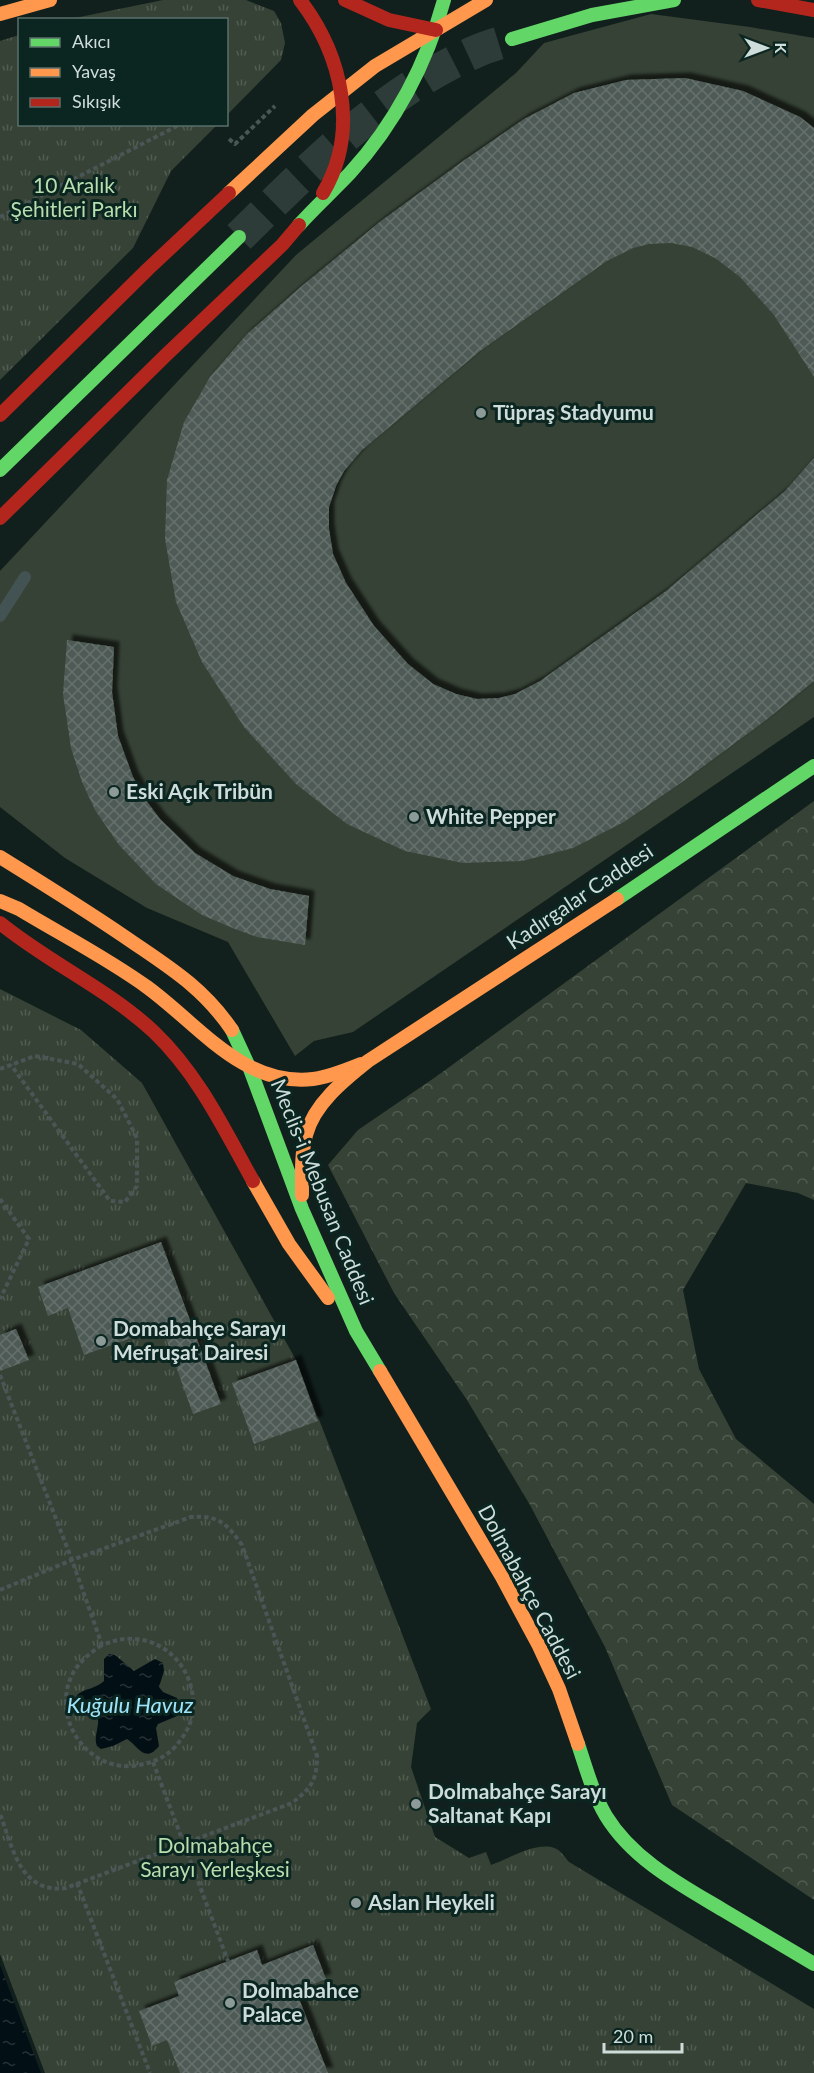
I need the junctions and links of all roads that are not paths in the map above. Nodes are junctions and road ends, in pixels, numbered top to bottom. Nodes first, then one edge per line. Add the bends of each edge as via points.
1 (50, 0) edge
2 (300, 0) edge
3 (345, 0) edge
4 (444, 0) edge
5 (486, 0) edge
6 (674, 0) edge
7 (758, 0) edge
8 (814, 10) edge
9 (0, 14) edge
10 (436, 30) junction
11 (512, 39) tunnel mouth
12 (340, 93) junction
13 (312, 210) junction
14 (239, 237) tunnel mouth
15 (0, 415) edge
16 (0, 470) edge
17 (0, 518) edge
18 (25, 577) dead end
19 (0, 616) edge
20 (814, 766) edge
21 (0, 857) edge
22 (0, 901) edge
23 (0, 923) edge
24 (368, 1061) junction
25 (250, 1069) junction
26 (302, 1209) junction
27 (356, 1331) junction
28 (814, 1964) edge

1 - 9 main road
2 - 12 main road via 314,16 330,49
3 - 10 main road via 370,13
4 - 10 main road
5 - 10 main road
6 - 11 main road via 584,16
7 - 8 main road
10 - 12 main road via 375,66
10 - 13 main road via 416,79 376,141
12 - 13 main road via 342,135 328,185
12 - 15 main road via 148,269
13 - 17 main road via 282,245
14 - 16 main road
18 - 19 lane
20 - 24 main road, Kadırgalar Caddesi
21 - 25 main road, Meclis-i Mebusan Caddesi via 187,979 212,1003 234,1033
22 - 25 main road via 149,989
23 - 27 main road, Meclis-i Mebusan Caddesi via 21,943 94,987 172,1050 212,1107 296,1254
24 - 25 main road, Kadırgalar Caddesi via 312,1079 278,1077
24 - 26 main road, Kadırgalar Caddesi via 312,1119 306,1134
25 - 26 main road, Meclis-i Mebusan Caddesi
26 - 27 main road, Meclis-i Mebusan Caddesi
27 - 28 main road, Dolmabahçe Caddesi via 539,1646 559,1689 597,1800 608,1818 627,1844 648,1862

